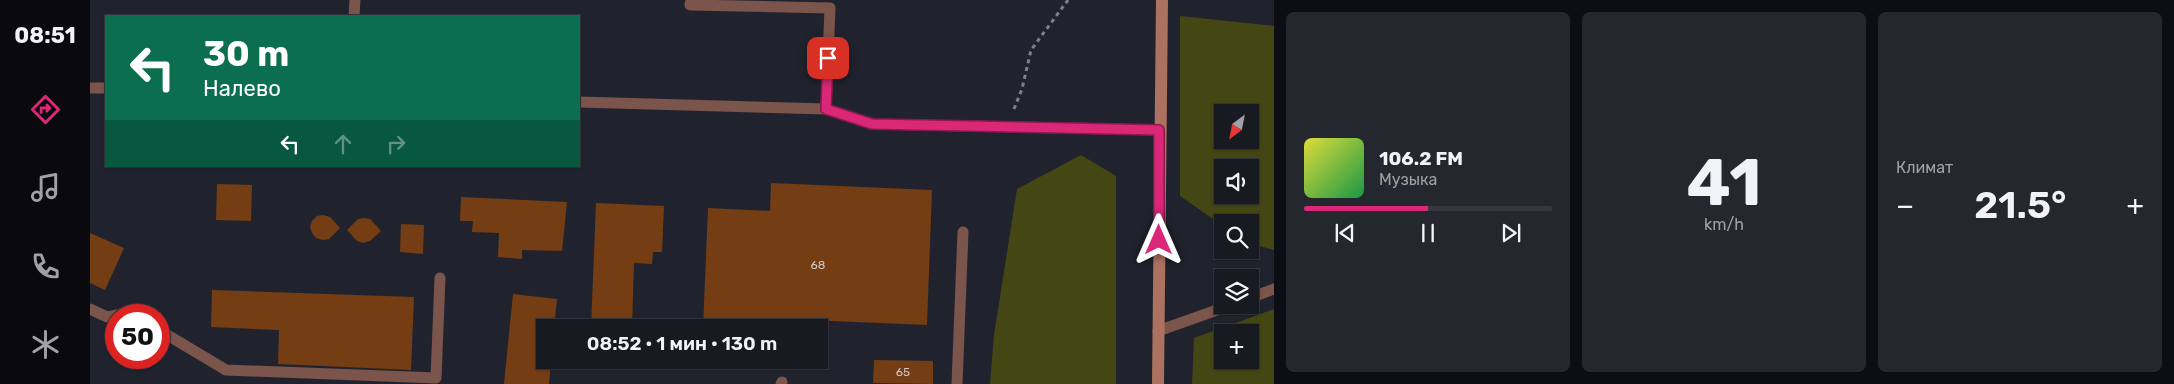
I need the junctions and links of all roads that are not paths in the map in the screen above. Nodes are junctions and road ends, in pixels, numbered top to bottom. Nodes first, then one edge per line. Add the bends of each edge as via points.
1 (355, 0) edge
2 (691, 0) edge
3 (1162, 0) edge
4 (354, 15) edge
5 (90, 88) edge
6 (105, 88) edge
7 (580, 102) edge
8 (826, 109) junction
9 (1159, 130) junction
10 (963, 232) dead end
11 (440, 278) dead end
12 (1274, 289) edge
13 (1259, 295) edge
14 (90, 309) edge
15 (1214, 311) edge
16 (105, 316) edge
17 (1158, 332) junction
18 (170, 337) edge
19 (957, 384) edge
20 (1158, 384) edge

1 - 4 lane
2 - 8 lane via 690,5 830,8
3 - 9 main road
5 - 6 lane
7 - 8 lane
8 - 9 lane via 872,124
9 - 17 main road
10 - 19 lane
11 - 18 lane via 436,378 226,370
12 - 13 lane
14 - 16 lane
15 - 17 lane
17 - 20 main road

